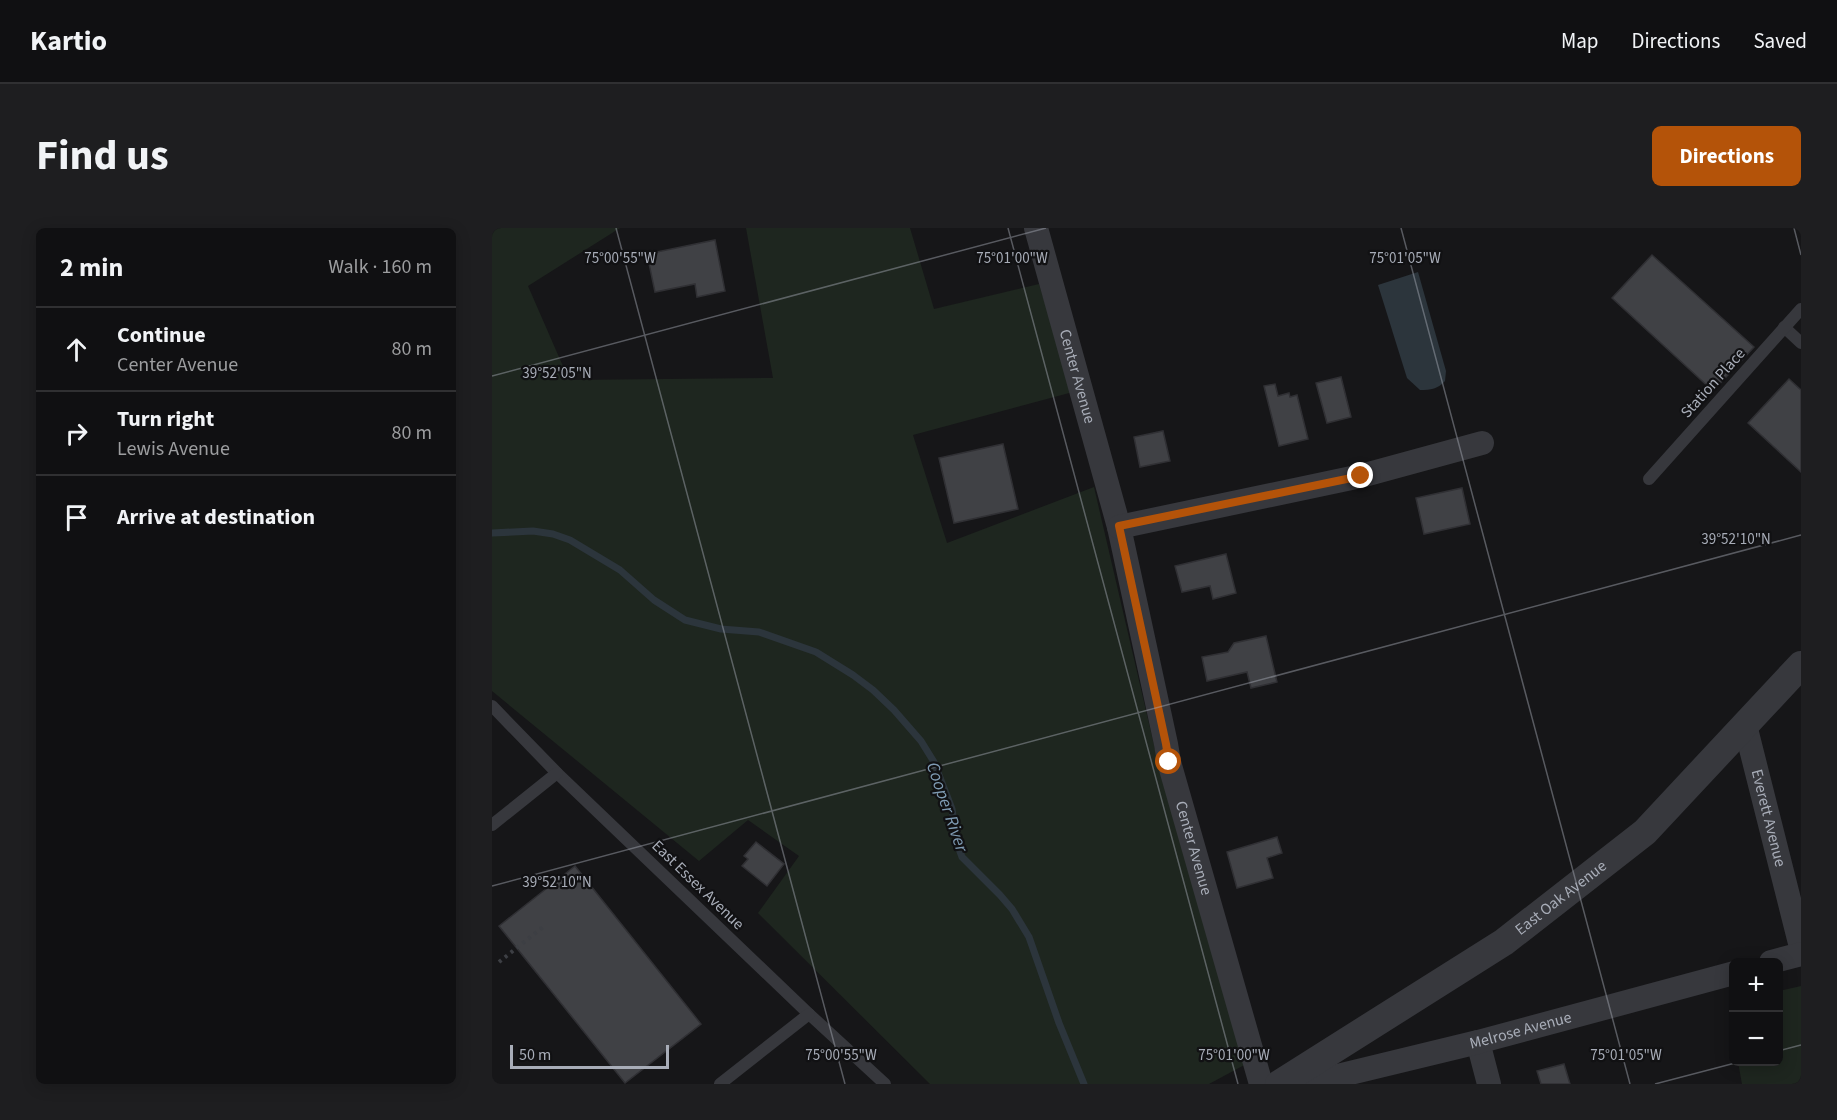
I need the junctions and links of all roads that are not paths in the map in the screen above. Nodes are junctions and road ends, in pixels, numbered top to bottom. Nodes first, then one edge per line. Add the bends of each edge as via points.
1 (1036, 228) edge
2 (1801, 309) edge
3 (1784, 327) junction
4 (1801, 342) edge
5 (1482, 443) dead end
6 (1649, 479) dead end
7 (1119, 526) junction
8 (1801, 665) edge
9 (492, 706) edge
10 (1745, 725) junction
11 (557, 772) junction
12 (492, 825) edge
13 (1801, 947) edge
14 (1801, 954) edge
15 (1783, 959) edge
16 (1729, 974) edge
17 (809, 1014) junction
18 (1478, 1042) junction
19 (720, 1084) edge
20 (885, 1084) edge
21 (1261, 1084) edge
22 (1280, 1084) edge
23 (1305, 1084) edge
24 (1489, 1084) edge

1 - 7 street, Center Avenue
2 - 3 lane, Station Place
3 - 4 lane
3 - 6 lane, Station Place
5 - 7 street via 1361,476
7 - 21 street, Center Avenue via 1169,762
8 - 10 street, East Oak Avenue
9 - 11 lane, East Essex Avenue
10 - 13 street, Everett Avenue
10 - 22 street, East Oak Avenue via 1645,832 1504,942
11 - 12 lane
11 - 17 lane, East Essex Avenue
14 - 15 street
16 - 18 street, Melrose Avenue
17 - 19 lane
17 - 20 lane, East Essex Avenue
18 - 23 street, Melrose Avenue
18 - 24 street

